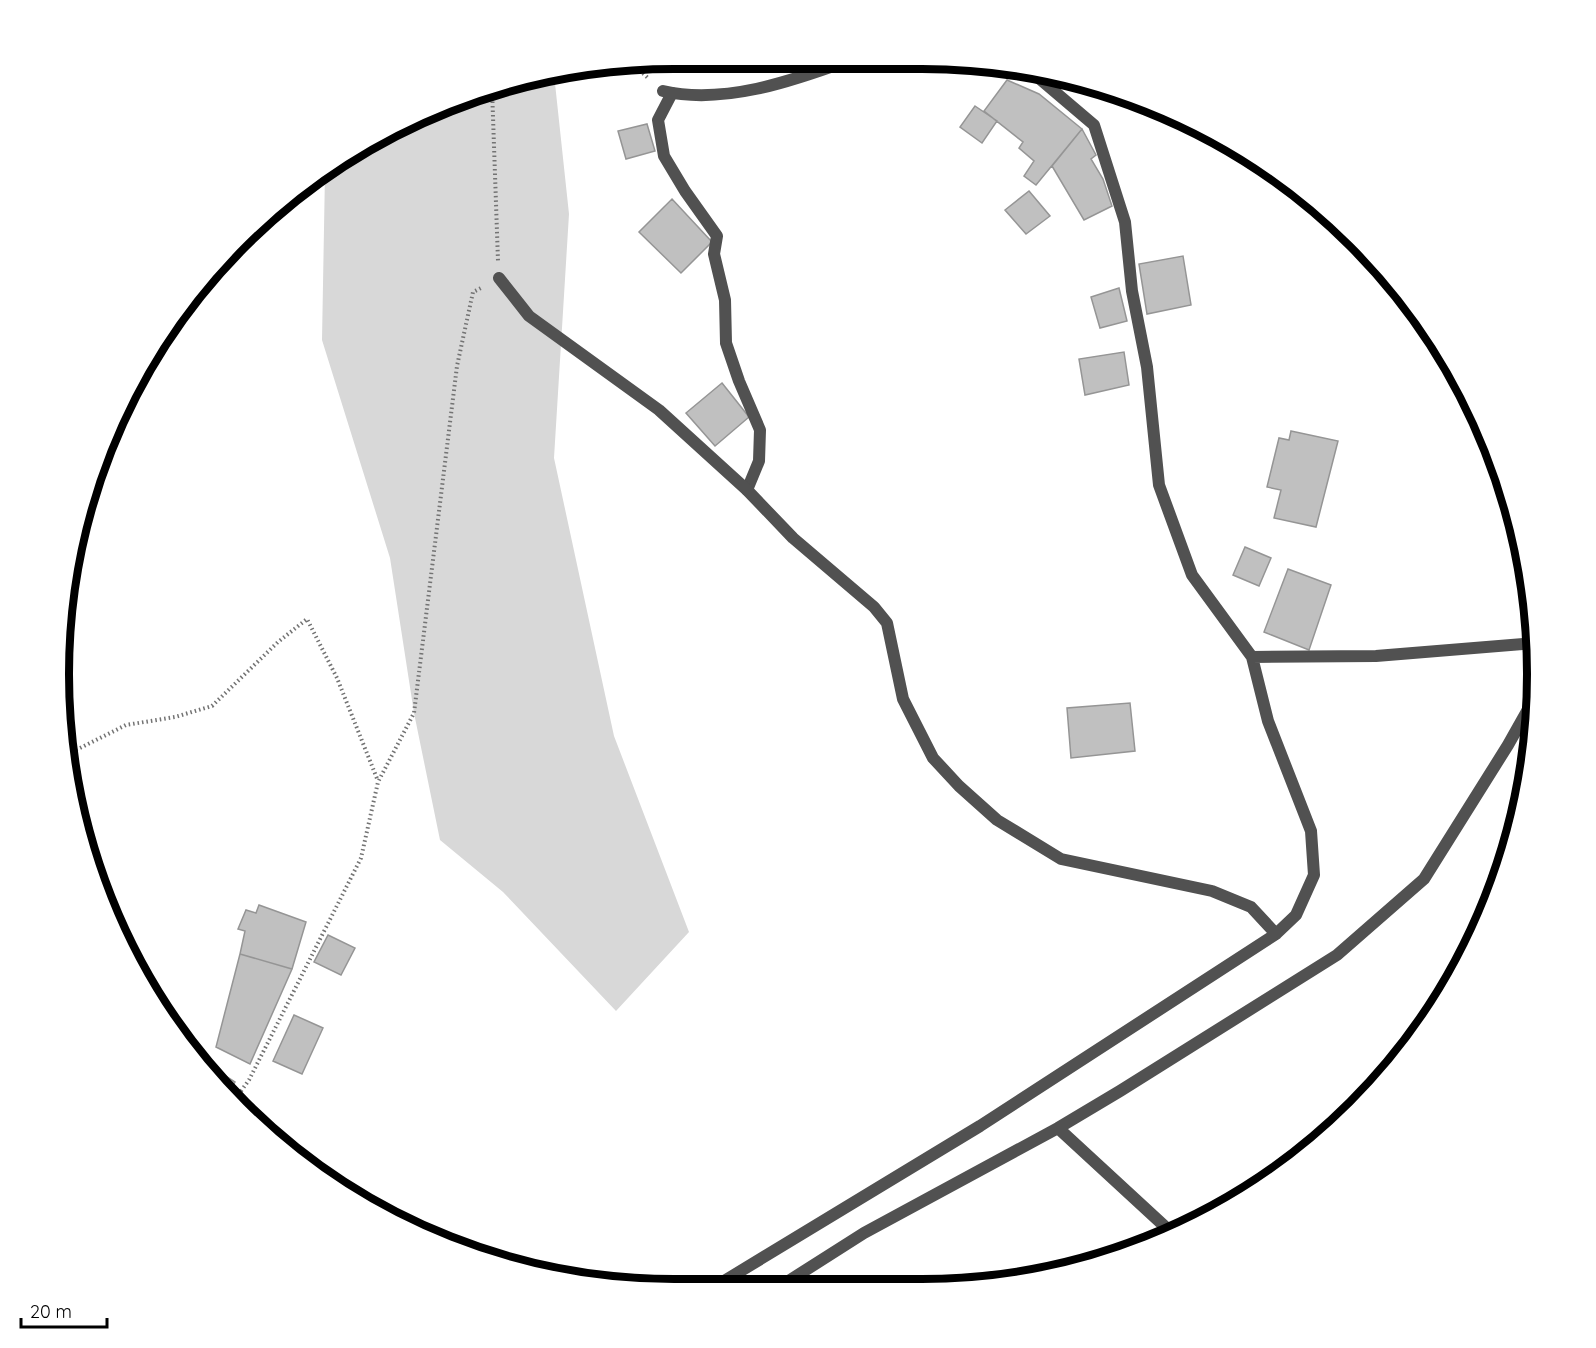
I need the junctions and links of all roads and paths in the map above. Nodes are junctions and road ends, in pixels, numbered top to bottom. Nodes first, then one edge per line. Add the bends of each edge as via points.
1 (823, 69) edge
2 (1043, 82) edge
3 (492, 97) edge
4 (499, 278) junction
5 (747, 490) junction
6 (1526, 644) edge
7 (1252, 657) junction
8 (1526, 713) edge
9 (74, 751) edge
10 (378, 782) junction
11 (1276, 934) junction
12 (239, 1094) edge
13 (1058, 1128) junction
14 (1166, 1228) edge
15 (726, 1279) edge
16 (792, 1279) edge

1 - 5 street via 771,86 711,95 668,92 658,120 664,156 717,236 714,254 725,300 726,343 760,430 759,460
2 - 7 street via 1094,125 1125,222 1132,291 1147,367 1159,485 1192,575
3 - 4 path
4 - 5 street via 529,316 659,410
4 - 10 path via 473,292 457,366 414,713
5 - 11 street via 793,538 874,607 886,623 903,699 933,758 997,820 1061,859 1212,891 1251,908
6 - 7 street via 1376,656
7 - 11 street via 1268,721 1311,831 1314,875 1296,915
8 - 13 street via 1424,879 1337,954
9 - 10 path via 126,725 212,706 306,619 337,678
10 - 12 path via 361,858
11 - 15 street via 981,1126
13 - 14 street
13 - 16 street via 864,1233

